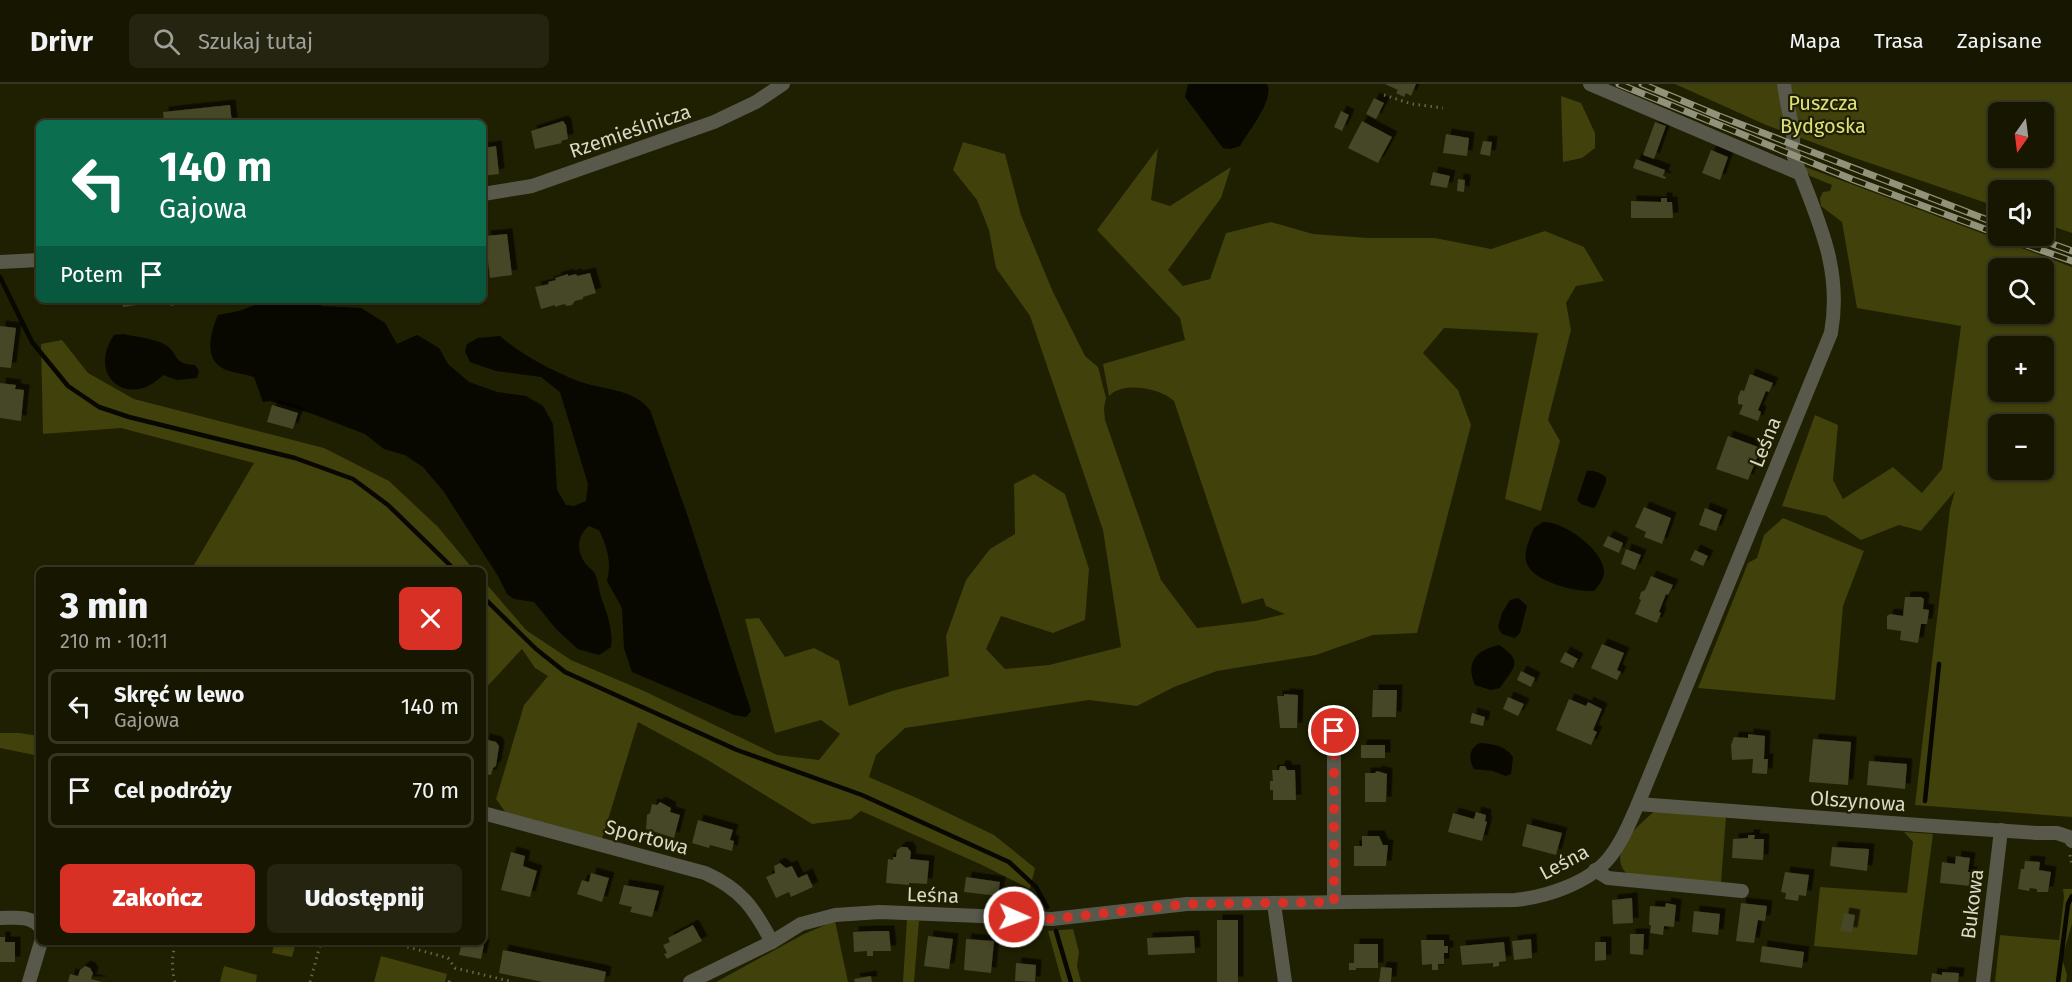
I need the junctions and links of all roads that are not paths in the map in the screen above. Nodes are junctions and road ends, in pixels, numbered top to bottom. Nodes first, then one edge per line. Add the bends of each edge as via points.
1 (783, 84) edge
2 (1590, 84) edge
3 (1784, 84) edge
4 (1802, 174) junction
5 (486, 194) edge
6 (36, 260) edge
7 (0, 262) edge
8 (1334, 731) dead end
9 (1638, 804) junction
10 (486, 814) edge
11 (2001, 830) junction
12 (2072, 841) edge
13 (1595, 870) junction
14 (1742, 891) dead end
15 (1334, 902) junction
16 (1274, 904) junction
17 (0, 918) edge
18 (36, 922) edge
19 (772, 942) junction
20 (40, 945) edge
21 (29, 982) edge
22 (690, 982) edge
23 (1285, 982) edge
24 (1983, 982) edge

1 - 5 street, Rzemieślnicza via 714,122 532,186
2 - 4 street
3 - 4 street, Leśna via 1793,156
4 - 9 street, Leśna via 1829,252 1834,300 1831,333
6 - 7 street
8 - 15 street
9 - 11 street, Olszynowa
9 - 13 street, Leśna via 1608,859
10 - 19 street, Sportowa via 722,880 753,908
11 - 12 street, Olszynowa via 2057,833
11 - 24 street, Bukowa
13 - 14 street via 1608,879
13 - 15 street, Leśna via 1561,890 1528,899
15 - 16 street, Leśna
16 - 19 street, Leśna via 1187,904 1052,919 854,913 801,924
16 - 23 street
17 - 18 street
19 - 22 street, Leśna
20 - 21 street

